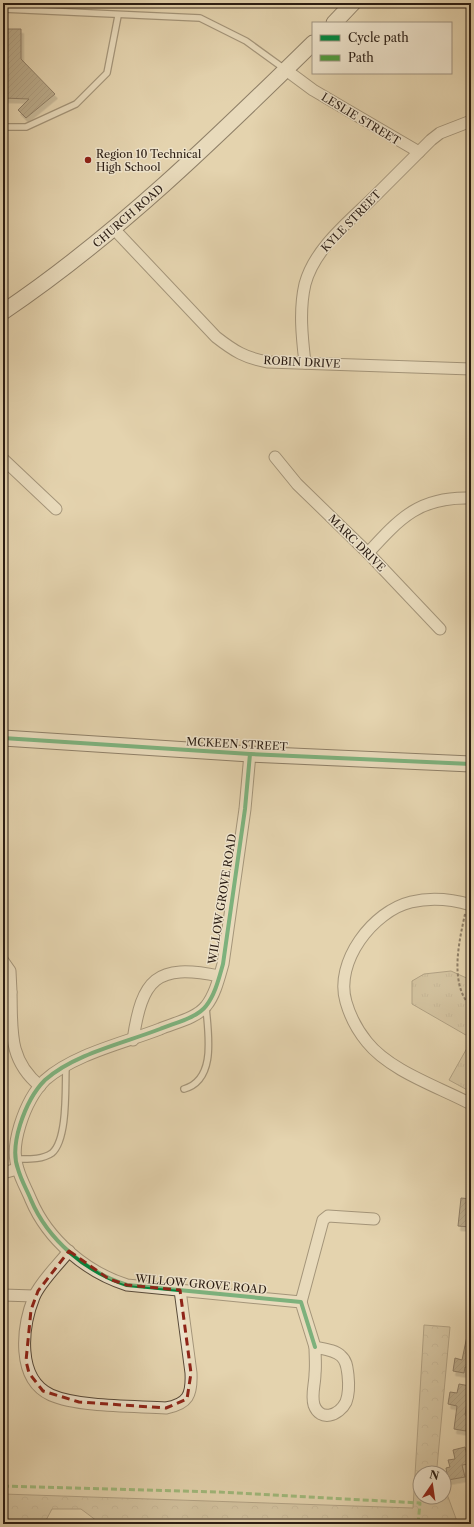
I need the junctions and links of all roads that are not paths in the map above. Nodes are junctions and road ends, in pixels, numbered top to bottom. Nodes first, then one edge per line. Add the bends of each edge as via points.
1 (354, 3) edge
2 (3, 10) edge
3 (118, 16) junction
4 (335, 22) edge
5 (312, 44) edge
6 (286, 70) junction
7 (471, 121) edge
8 (3, 127) edge
9 (419, 152) junction
10 (114, 229) junction
11 (3, 312) edge
12 (305, 363) junction
13 (471, 369) edge
14 (275, 457) dead end
15 (3, 459) edge
16 (471, 498) edge
17 (56, 509) dead end
18 (368, 553) junction
19 (440, 629) dead end
20 (3, 738) edge
21 (250, 754) junction
22 (471, 764) edge
23 (469, 904) edge
24 (3, 962) edge
25 (219, 976) junction
26 (7, 990) edge
27 (206, 1007) junction
28 (133, 1040) junction
29 (66, 1067) junction
30 (40, 1086) junction
31 (184, 1089) dead end
32 (471, 1104) edge
33 (17, 1164) junction
34 (3, 1173) edge
35 (374, 1219) dead end
36 (69, 1251) junction
37 (180, 1290) junction
38 (3, 1295) edge
39 (34, 1296) junction
40 (301, 1302) junction
41 (315, 1347) junction

1 - 4 street
2 - 3 lane
3 - 6 lane via 200,18 246,41
3 - 8 lane via 107,73 76,104 26,127
5 - 6 street, CHURCH ROAD
6 - 9 street, LESLIE STREET via 313,90
6 - 10 street, CHURCH ROAD
7 - 9 street, KYLE STREET via 440,133
9 - 12 street, KYLE STREET via 331,240 316,259 305,284 303,297 301,336
10 - 11 street, CHURCH ROAD via 76,260
10 - 12 street, ROBIN DRIVE via 216,337 232,350 249,358 268,362
12 - 13 street, ROBIN DRIVE
14 - 18 street, MARC DRIVE via 297,484
15 - 17 street
16 - 18 street via 440,500 413,511 395,523
18 - 19 street, MARC DRIVE
20 - 21 street, MCKEEN STREET
21 - 22 street, MCKEEN STREET
21 - 25 street, WILLOW GROVE ROAD via 245,809 223,964
23 - 32 street via 440,899 420,900 399,906 385,914 371,925 356,947 346,972 345,986 346,1001 355,1022 374,1050 406,1072
24 - 26 street via 10,971
25 - 27 street, WILLOW GROVE ROAD
25 - 28 street, WILLOW GROVE ROAD via 205,973 172,973 162,975 152,982 140,1004
26 - 30 street via 16,1056 28,1077
27 - 28 street, WILLOW GROVE ROAD via 184,1020
27 - 31 lane, WILLOW GROVE ROAD via 208,1045 205,1071 197,1083
28 - 29 street, WILLOW GROVE ROAD via 93,1053
29 - 30 street, WILLOW GROVE ROAD
29 - 33 lane via 59,1143 52,1152 43,1157
30 - 33 street, WILLOW GROVE ROAD via 27,1107 20,1126 16,1144
33 - 34 street
33 - 36 street, WILLOW GROVE ROAD via 36,1211 49,1230
35 - 40 street via 328,1216 323,1220
36 - 37 street, WILLOW GROVE ROAD via 87,1267 108,1280 127,1286
36 - 39 street, WILLOW GROVE ROAD
37 - 39 street, WILLOW GROVE ROAD via 191,1386 187,1399 177,1406 166,1408 79,1402 61,1399 43,1391 29,1373 26,1361 26,1334
37 - 40 street, WILLOW GROVE ROAD
38 - 39 street
40 - 41 street
41 - 41 street via 338,1353 347,1365 348,1395 342,1408 331,1416 320,1414 314,1405

